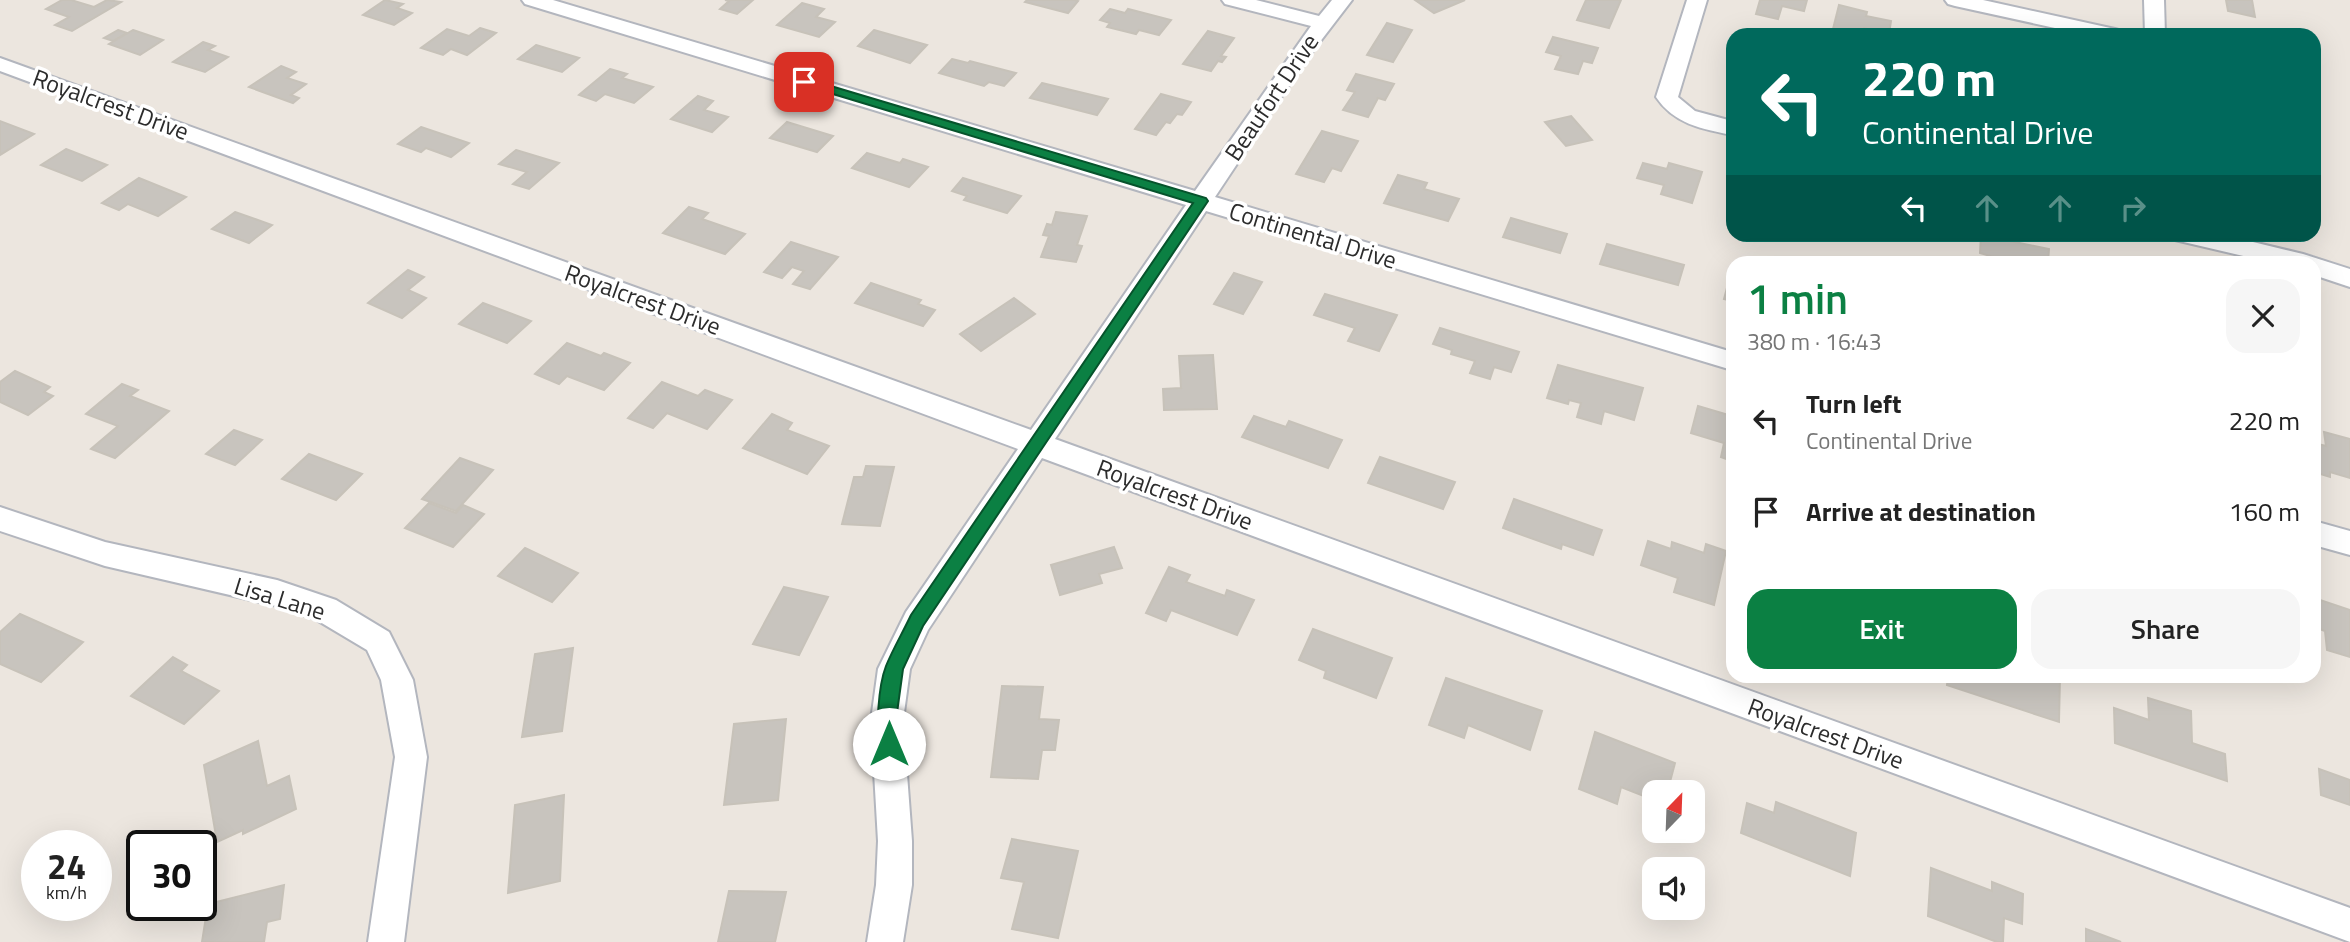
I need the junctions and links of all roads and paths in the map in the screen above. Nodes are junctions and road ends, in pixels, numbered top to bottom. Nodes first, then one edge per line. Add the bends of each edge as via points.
1 (532, 0) edge
2 (1232, 0) edge
3 (1342, 0) edge
4 (1697, 0) edge
5 (1955, 0) edge
6 (2154, 0) edge
7 (1322, 23) junction
8 (2083, 28) edge
9 (2155, 28) edge
10 (0, 64) edge
11 (1726, 126) edge
12 (1201, 201) junction
13 (2217, 242) edge
14 (2277, 256) edge
15 (2321, 268) edge
16 (2350, 278) edge
17 (1726, 359) edge
18 (1038, 444) junction
19 (0, 519) edge
20 (2321, 535) edge
21 (2350, 543) edge
22 (2350, 926) edge
23 (386, 942) edge
24 (885, 942) edge

1 - 12 street, Continental Drive
2 - 7 street
3 - 7 street, Beaufort Drive
4 - 11 street via 1667,97 1674,110
5 - 8 street
6 - 9 street
7 - 12 street, Beaufort Drive
10 - 18 street, Royalcrest Drive
12 - 17 street, Continental Drive
12 - 18 street, Beaufort Drive
13 - 14 street
15 - 16 street
18 - 22 street, Royalcrest Drive
18 - 24 street, Beaufort Drive via 938,587 894,669 887,720 894,885
19 - 23 street, Lisa Lane via 104,554 265,590 326,609 378,641 397,680 411,757
20 - 21 street

